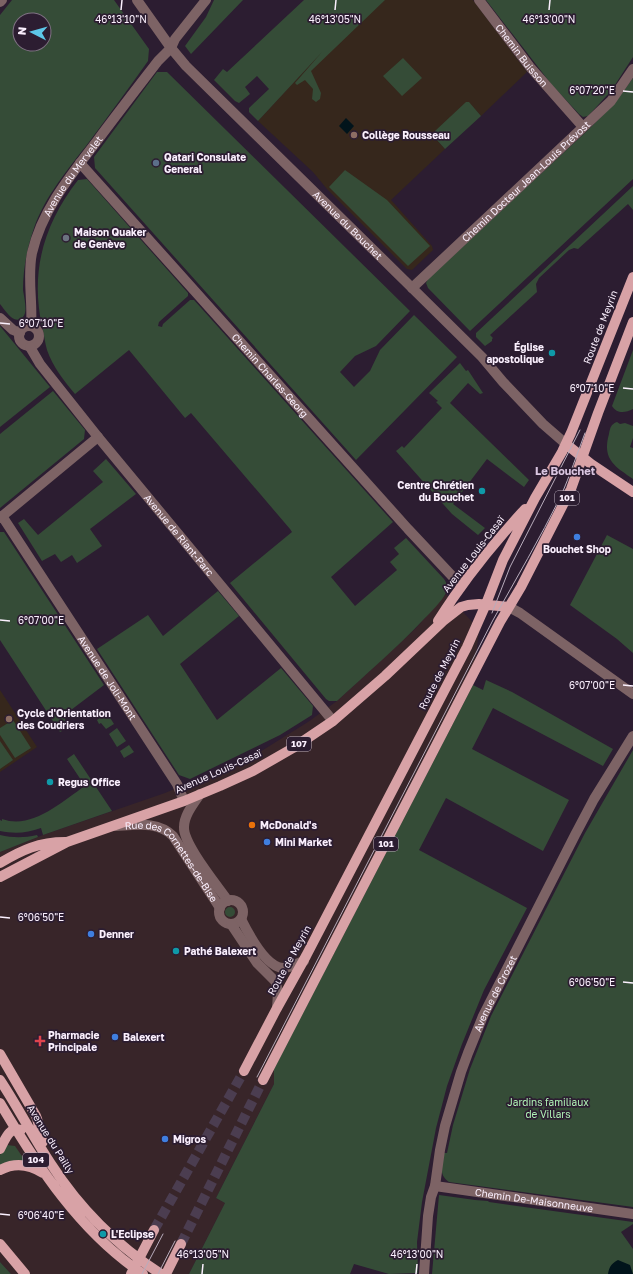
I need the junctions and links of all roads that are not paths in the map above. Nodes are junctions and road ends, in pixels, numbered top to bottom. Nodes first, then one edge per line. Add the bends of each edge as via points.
1 (137, 0) edge
2 (206, 0) edge
3 (479, 0) edge
4 (171, 48) junction
5 (633, 68) edge
6 (583, 127) junction
7 (80, 163) junction
8 (633, 277) edge
9 (412, 288) junction
10 (0, 318) edge
11 (633, 322) edge
12 (31, 326) junction
13 (20, 333) junction
14 (30, 347) junction
15 (98, 437) junction
16 (566, 444) junction
17 (583, 458) junction
18 (633, 492) edge
19 (535, 498) junction
20 (1, 517) edge
21 (465, 581) junction
22 (488, 604) junction
23 (509, 607) junction
24 (434, 628) junction
25 (633, 694) edge
26 (333, 721) junction
27 (633, 736) edge
28 (200, 794) junction
29 (184, 801) junction
30 (116, 826) junction
31 (67, 842) junction
32 (0, 863) edge
33 (0, 877) edge
34 (228, 901) junction
35 (220, 908) junction
36 (241, 919) junction
37 (231, 924) junction
38 (304, 961) junction
39 (277, 1008) junction
40 (0, 1054) edge
41 (244, 1071) tunnel mouth
42 (0, 1080) edge
43 (263, 1080) tunnel mouth
44 (0, 1103) edge
45 (15, 1129) junction
46 (0, 1149) edge
47 (48, 1160) junction
48 (0, 1170) edge
49 (45, 1174) junction
50 (435, 1186) junction
51 (79, 1211) junction
52 (633, 1214) edge
53 (154, 1230) tunnel mouth
54 (0, 1244) edge
55 (181, 1244) tunnel mouth
56 (25, 1274) edge
57 (131, 1274) edge
58 (143, 1274) edge
59 (160, 1274) edge
60 (166, 1274) edge
61 (424, 1274) edge

1 - 4 street, Avenue du Bouchet
2 - 4 street, Avenue du Mervelet via 175,39
3 - 6 street, Chemin Buisson via 530,67
4 - 7 street, Avenue du Mervelet via 158,61
4 - 9 street, Avenue du Bouchet via 186,66
5 - 6 street, Chemin Docteur Jean-Louis Prévost via 611,101
6 - 9 street, Chemin Docteur Jean-Louis Prévost
7 - 12 street, Avenue du Mervelet via 56,195 42,221 32,254
7 - 21 street, Chemin Charles-Georg via 408,529 453,577
8 - 16 main road, Route de Meyrin / 101
9 - 16 street, Avenue du Bouchet via 482,357 543,424
10 - 13 street
11 - 17 main road, 101
12 - 13 street via 25,327
12 - 14 street via 38,330 40,336 38,343
13 - 14 street via 20,341
14 - 15 street, Avenue de Riant-Parc via 40,364
15 - 20 street, Avenue de Joli-Mont
15 - 26 street, Avenue de Riant-Parc
16 - 17 main road
16 - 19 main road, Route de Meyrin / 101
17 - 18 main road
17 - 23 main road, 101 via 566,501
19 - 21 main road, Avenue Louis-Casaï / 107
19 - 22 main road, Route de Meyrin / 101 via 500,566
20 - 29 street, Avenue de Joli-Mont via 177,784
21 - 24 main road, Avenue Louis-Casaï / 107
22 - 23 main road, Avenue Louis-Casaï
22 - 24 main road, Avenue Louis-Casaï / 107 via 461,607
22 - 38 main road, Route de Meyrin / 101
23 - 25 street
23 - 43 main road, 101
24 - 26 main road, Avenue Louis-Casaï / 107 via 385,676
26 - 28 main road, Avenue Louis-Casaï / 107 via 265,764
27 - 50 street, Avenue de Crozet via 594,799 483,1016 460,1072 445,1126
28 - 29 main road, Avenue Louis-Casaï / 107
28 - 34 street, Rue des Cornettes-de-Bise via 186,819 184,832 193,851
29 - 30 main road, Avenue Louis-Casaï / 107
30 - 31 main road, Avenue Louis-Casaï / 107
30 - 35 street, Rue des Cornettes-de-Bise via 152,825 168,832
31 - 32 main road, Avenue Louis-Casaï / 107 via 42,843
31 - 33 main road, Avenue Louis-Casaï / 107
34 - 35 street, Rue des Cornettes-de-Bise
34 - 36 street, Rue des Cornettes-de-Bise via 240,904 243,910
35 - 37 street, Rue des Cornettes-de-Bise via 220,918
36 - 37 street
36 - 38 street, Rue des Cornettes-de-Bise via 271,964 286,968
37 - 39 street, Rue des Cornettes-de-Bise via 257,963 276,982
38 - 39 main road, Route de Meyrin / 101
39 - 41 main road, Route de Meyrin / 101
40 - 47 main road, 104 via 36,1116 38,1134 49,1154
42 - 47 main road, Avenue du Pailly / 104
44 - 45 main road, 104
45 - 46 main road via 7,1135
45 - 47 main road via 23,1130 37,1150
45 - 49 main road, 104
47 - 51 main road, Avenue du Pailly / 104 via 73,1196
48 - 49 main road via 12,1165 23,1165
49 - 51 main road, 104
50 - 52 street, Chemin De-Maisonneuve
50 - 61 street, Avenue de Crozet via 428,1216
51 - 58 main road, 104 via 109,1248
51 - 59 main road, 104
53 - 57 main road
54 - 56 main road
55 - 60 main road

